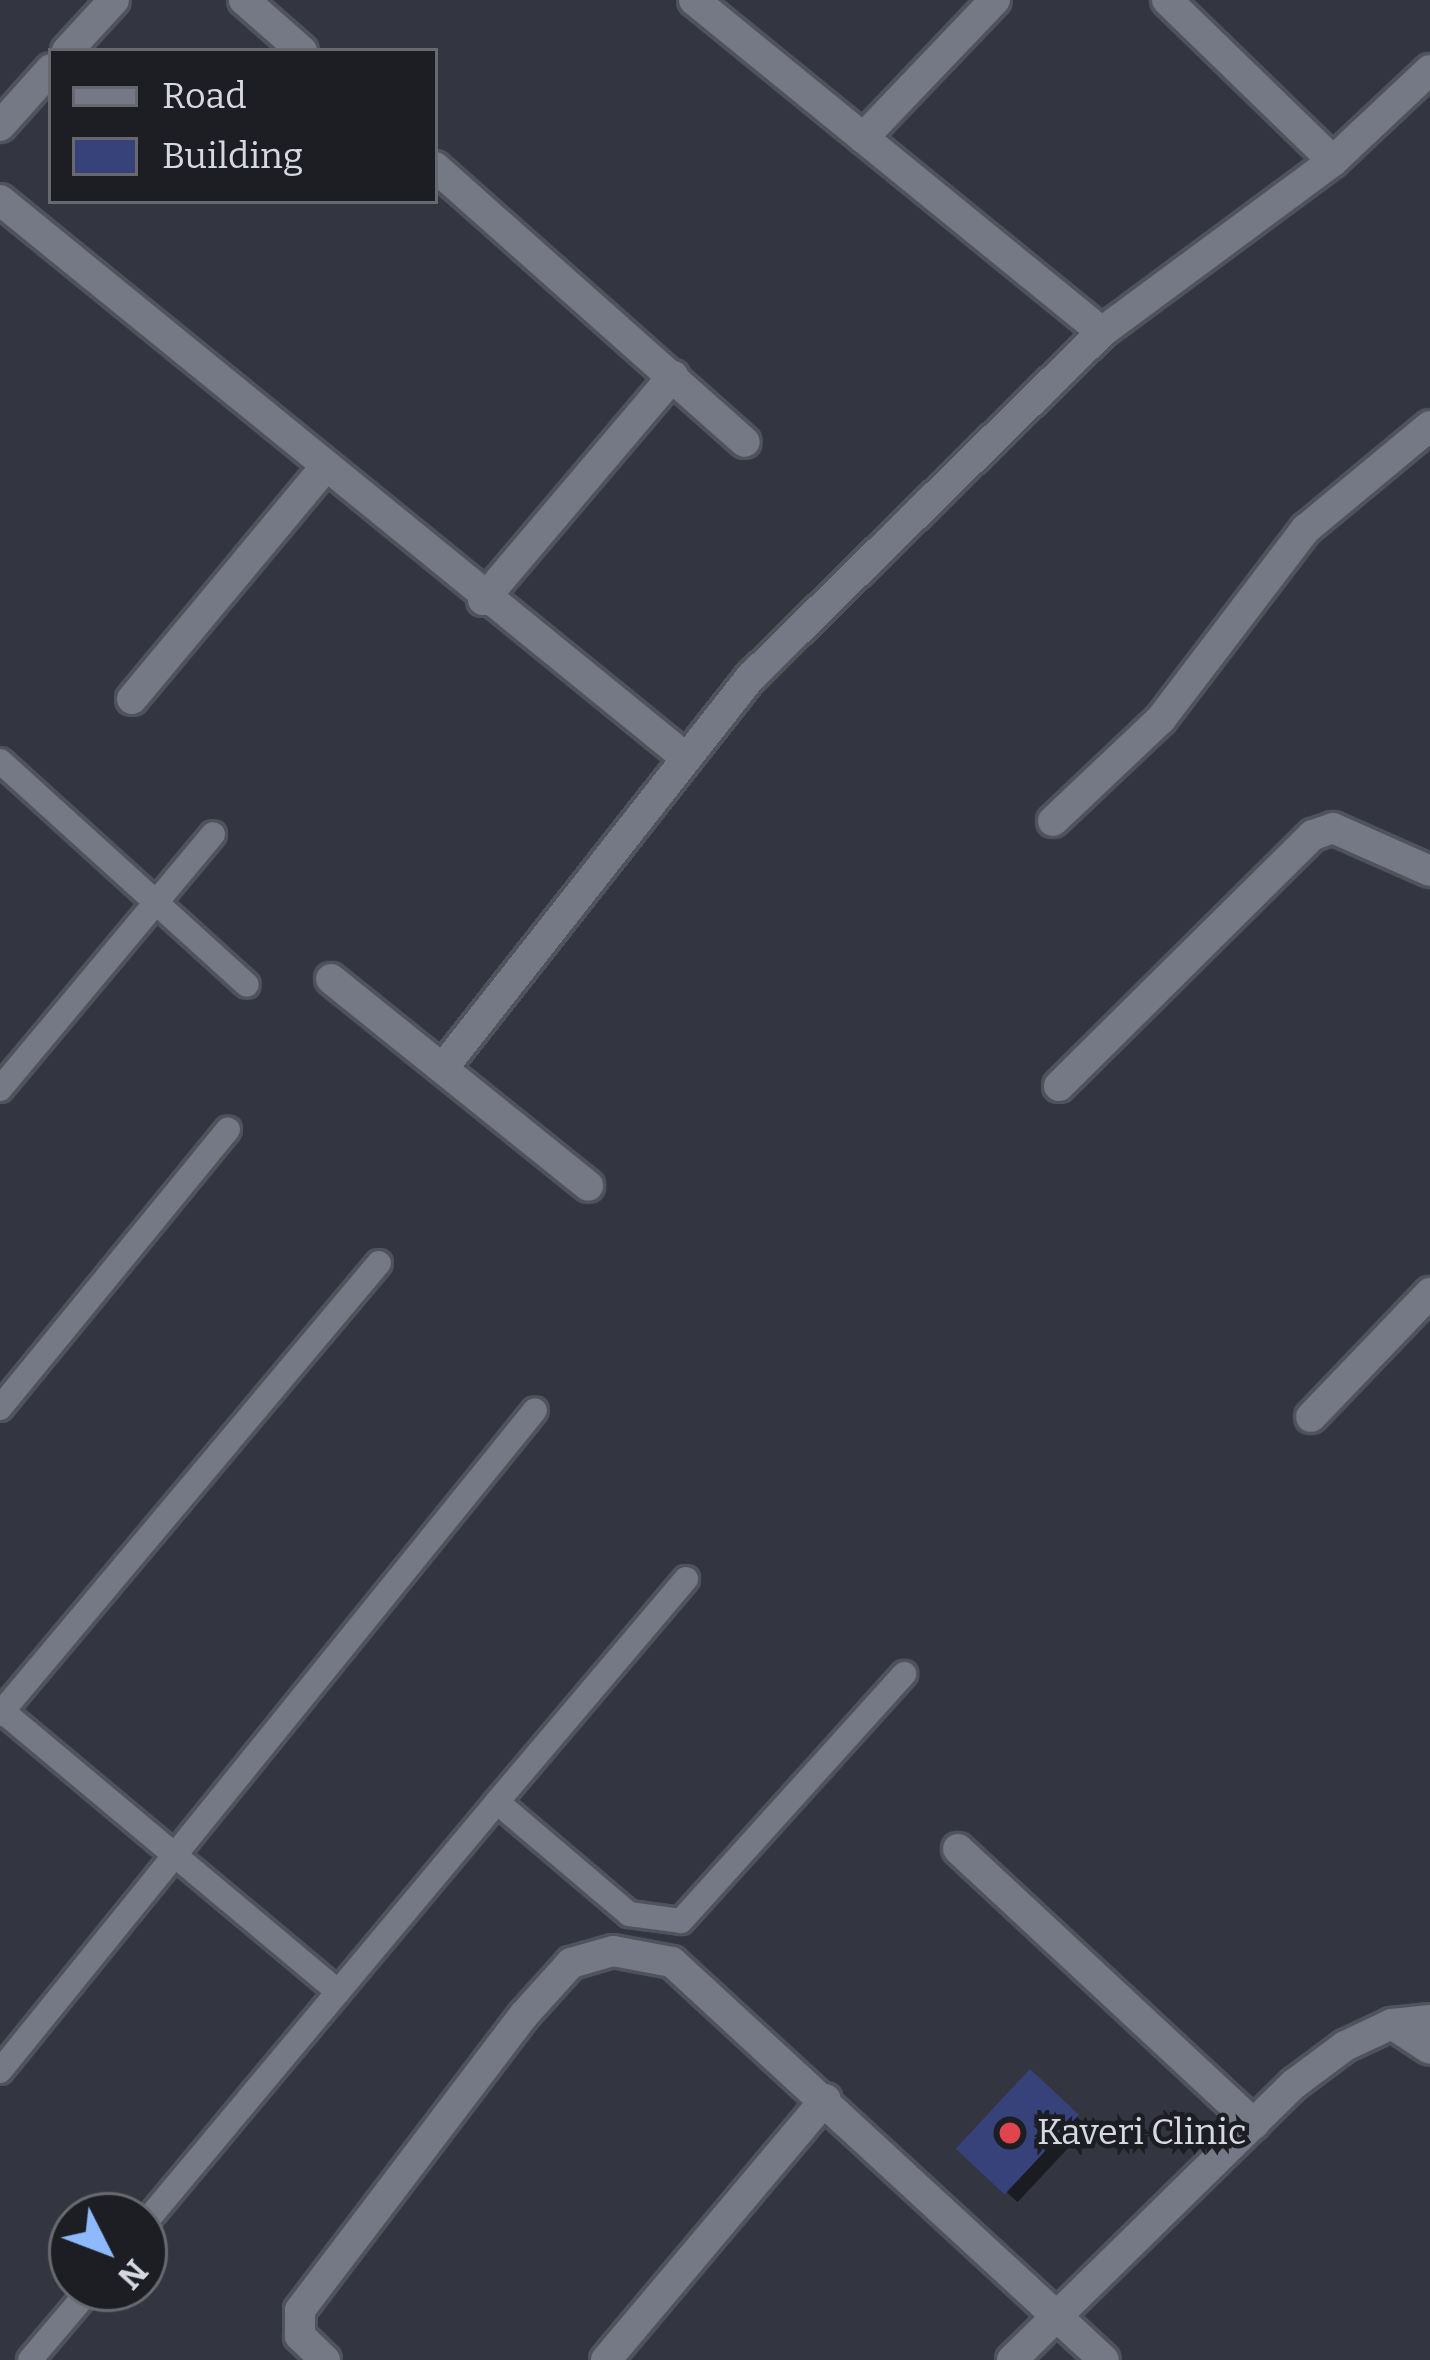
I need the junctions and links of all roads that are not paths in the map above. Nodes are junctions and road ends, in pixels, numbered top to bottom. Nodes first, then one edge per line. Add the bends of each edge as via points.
1 (114, 0) edge
2 (244, 0) edge
3 (694, 0) edge
4 (995, 0) edge
5 (1167, 0) edge
6 (71, 48) edge
7 (299, 48) edge
8 (1430, 70) edge
9 (48, 72) edge
10 (0, 126) edge
11 (863, 138) junction
12 (1333, 161) junction
13 (438, 170) edge
14 (0, 200) edge
15 (1102, 332) junction
16 (674, 376) junction
17 (1430, 426) edge
18 (745, 442) dead end
19 (326, 466) junction
20 (483, 600) junction
21 (132, 699) dead end
22 (685, 757) junction
23 (0, 761) edge
24 (1053, 821) dead end
25 (213, 834) dead end
26 (1430, 872) edge
27 (157, 902) junction
28 (331, 979) dead end
29 (247, 985) dead end
30 (442, 1068) junction
31 (1059, 1086) dead end
32 (0, 1090) edge
33 (228, 1129) dead end
34 (588, 1186) dead end
35 (379, 1263) dead end
36 (1430, 1293) edge
37 (0, 1408) edge
38 (535, 1410) dead end
39 (1311, 1417) dead end
40 (686, 1579) dead end
41 (904, 1674) dead end
42 (1, 1711) edge
43 (497, 1802) junction
44 (958, 1849) dead end
45 (175, 1856) junction
46 (338, 1992) junction
47 (1430, 2020) edge
48 (1392, 2024) junction
49 (1430, 2049) edge
50 (0, 2071) edge
51 (826, 2099) junction
52 (1254, 2124) junction
53 (168, 2195) edge
54 (71, 2312) edge
55 (1054, 2318) junction
56 (30, 2360) edge
57 (326, 2360) edge
58 (606, 2360) edge
59 (1012, 2360) edge
60 (1104, 2360) edge

1 - 6 street
2 - 7 street
3 - 11 street
4 - 11 street
5 - 12 street
8 - 12 street
9 - 10 street
11 - 15 street
12 - 15 street
13 - 16 street
14 - 19 street
15 - 22 street via 751,677
16 - 18 street
16 - 20 street
17 - 24 street via 1306,529 1161,718
19 - 20 street
19 - 21 street
20 - 22 street
22 - 30 street
23 - 27 lane
25 - 27 lane
26 - 31 street via 1333,828 1313,835
27 - 29 lane
27 - 32 lane
28 - 30 street
30 - 34 street
33 - 37 lane
35 - 42 lane
36 - 39 street
38 - 45 lane
40 - 43 lane
41 - 43 lane via 681,1921 629,1914
42 - 45 lane
43 - 46 lane
44 - 52 street
45 - 46 lane
45 - 50 lane
46 - 53 lane
47 - 48 street
48 - 49 street
48 - 52 street via 1345,2046
51 - 55 street
51 - 57 street via 671,1962 613,1951 571,1963 300,2310 300,2336
51 - 58 street
52 - 55 street
54 - 56 lane
55 - 59 street
55 - 60 street

